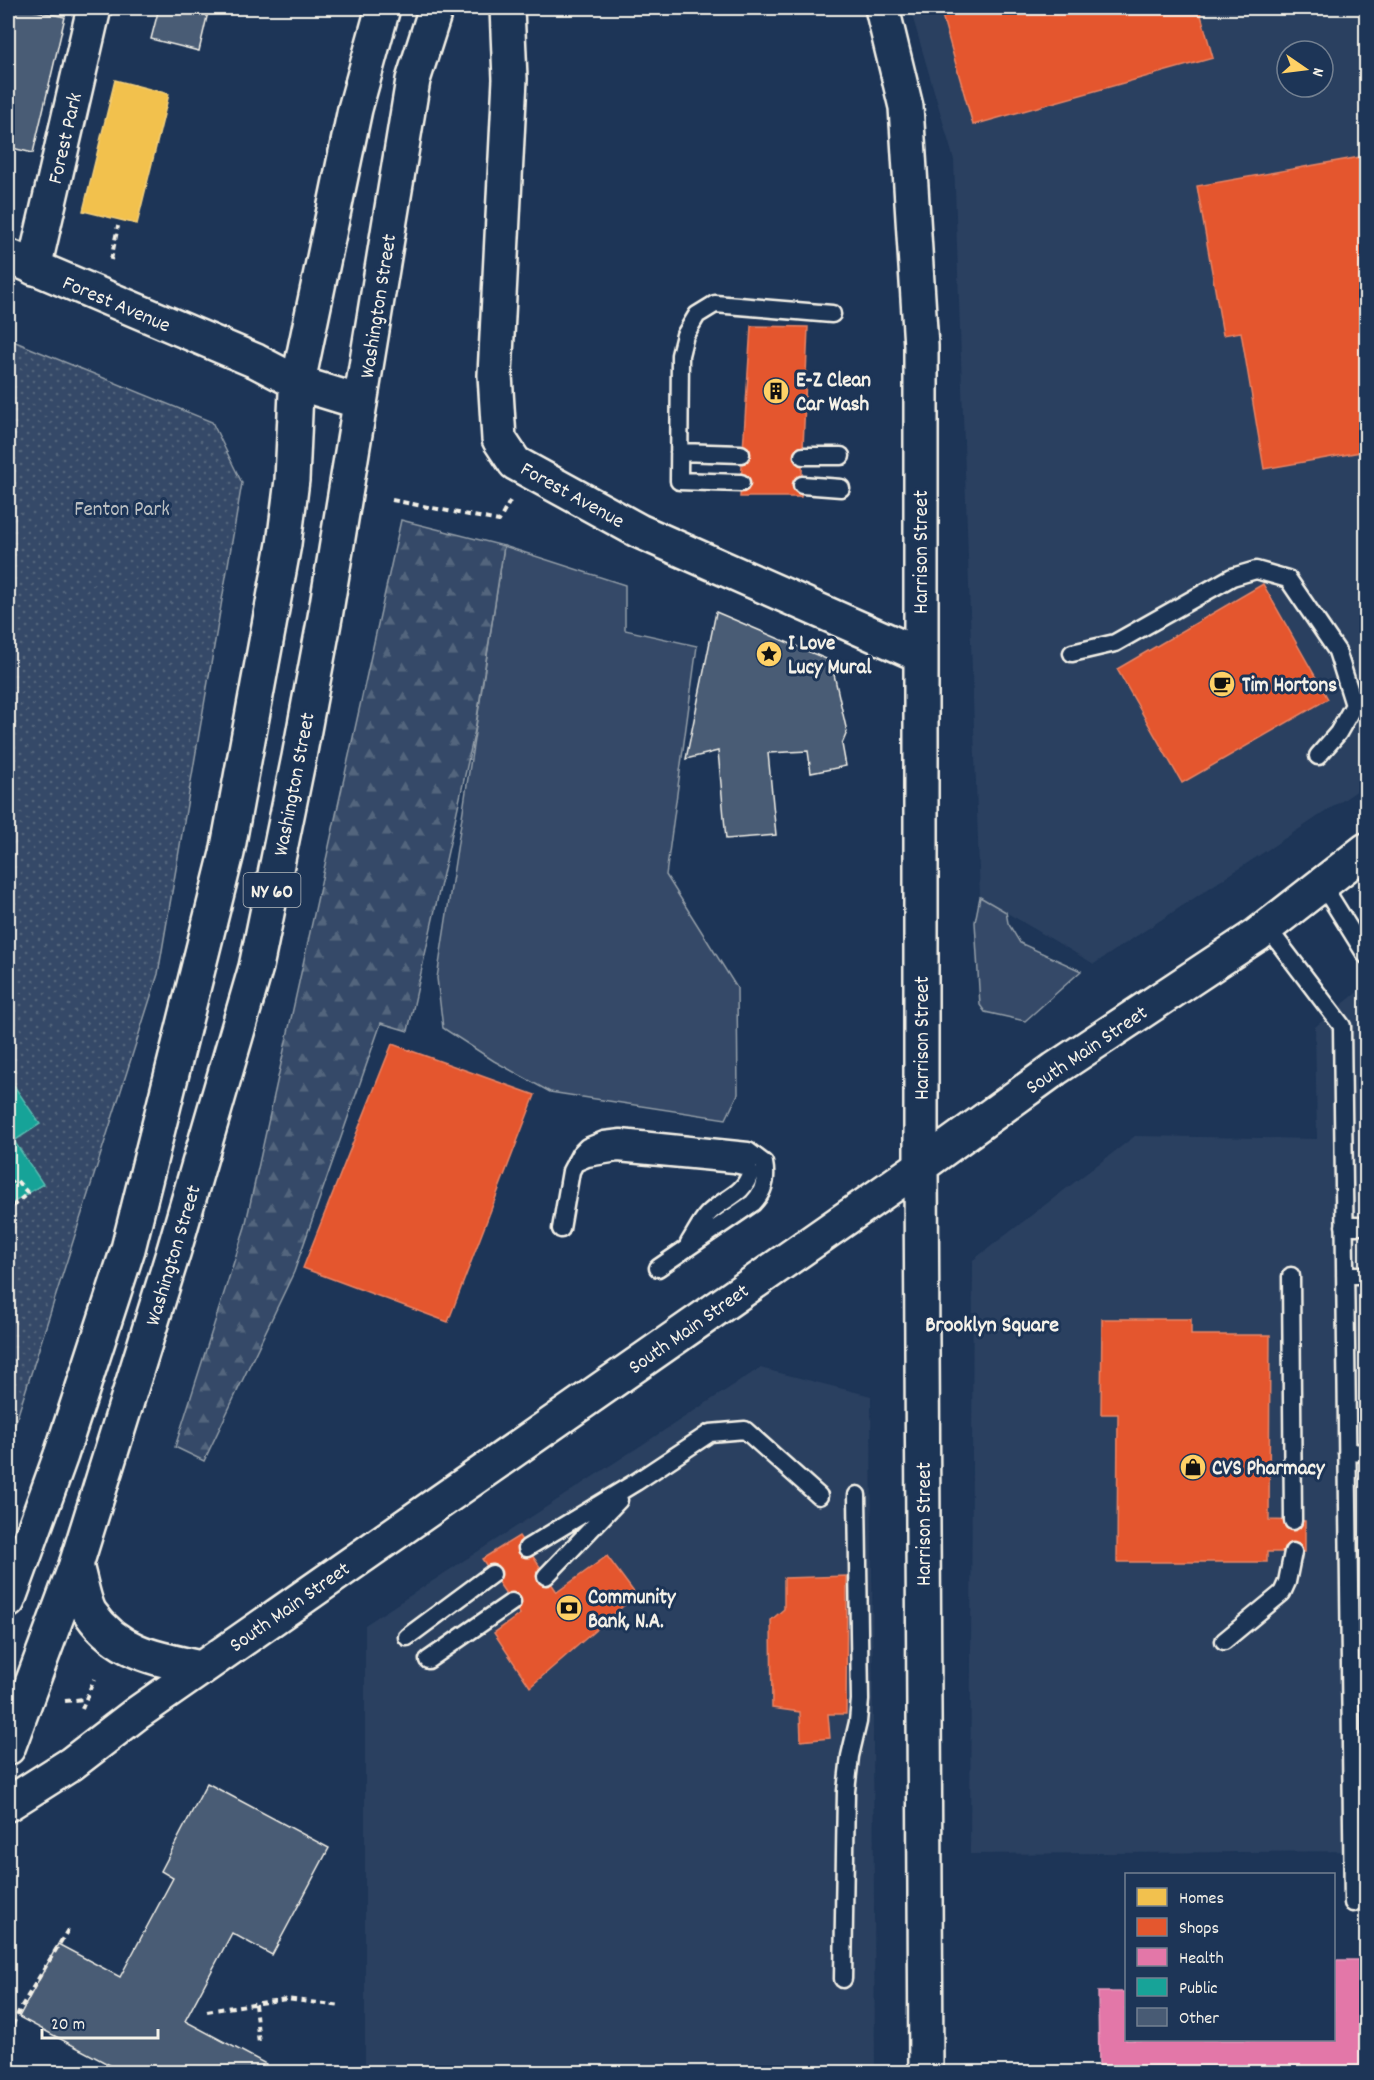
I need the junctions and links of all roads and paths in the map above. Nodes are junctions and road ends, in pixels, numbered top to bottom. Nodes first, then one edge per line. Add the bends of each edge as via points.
1 (94, 8) edge
2 (383, 8) edge
3 (436, 8) edge
4 (507, 8) edge
5 (882, 8) edge
6 (118, 226) dead end
7 (21, 262) edge
8 (109, 266) dead end
9 (832, 314) dead end
10 (298, 383) junction
11 (360, 402) junction
12 (679, 452) junction
13 (741, 454) dead end
14 (803, 456) dead end
15 (841, 456) dead end
16 (741, 483) dead end
17 (802, 485) dead end
18 (841, 488) dead end
19 (392, 500) dead end
20 (499, 521) dead end
21 (1072, 653) dead end
22 (920, 655) junction
23 (1318, 756) dead end
24 (1366, 850) edge
25 (1322, 884) junction
26 (1267, 927) junction
27 (1366, 955) edge
28 (921, 1166) junction
29 (8, 1184) edge
30 (8, 1210) edge
31 (1344, 1226) junction
32 (1366, 1226) edge
33 (561, 1228) dead end
34 (658, 1268) dead end
35 (1345, 1275) junction
36 (1366, 1275) edge
37 (1291, 1276) dead end
38 (1054, 1327) dead end
39 (982, 1328) dead end
40 (1366, 1452) edge
41 (1347, 1453) junction
42 (636, 1482) junction
43 (857, 1495) dead end
44 (819, 1497) dead end
45 (1293, 1521) dead end
46 (527, 1548) dead end
47 (1293, 1552) dead end
48 (76, 1565) junction
49 (492, 1574) dead end
50 (546, 1576) dead end
51 (8, 1601) edge
52 (512, 1602) dead end
53 (407, 1637) dead end
54 (1224, 1641) dead end
55 (1358, 1644) edge
56 (428, 1660) dead end
57 (201, 1668) junction
58 (94, 1679) dead end
59 (85, 1699) junction
60 (63, 1701) dead end
61 (81, 1710) dead end
62 (1359, 1744) edge
63 (8, 1748) edge
64 (8, 1804) edge
65 (1353, 1904) dead end
66 (69, 1929) dead end
67 (843, 1979) dead end
68 (255, 2004) junction
69 (342, 2006) dead end
70 (207, 2011) dead end
71 (8, 2035) edge
72 (259, 2044) dead end
73 (926, 2073) edge

1 - 7 main road, Forest Park
2 - 10 main road, Washington Street / NY 60 via 355,109
3 - 11 main road, Washington Street / NY 60 via 413,80
4 - 22 main road, Forest Avenue via 510,79 495,375 499,439 515,463 639,531
5 - 22 main road, Harrison Street via 906,107 921,346
6 - 8 path
7 - 10 main road, Forest Avenue via 256,361
9 - 12 lane via 714,304 697,315 685,335 680,355
10 - 11 main road, Forest Avenue
10 - 51 main road, Washington Street / NY 60 via 284,544 227,853 128,1249 61,1455
11 - 48 main road, Washington Street / NY 60 via 305,722 256,967 174,1250
12 - 13 lane
12 - 16 lane via 679,481
14 - 15 lane
17 - 18 lane
19 - 20 path
21 - 23 lane via 1115,643 1232,577 1256,570 1287,579 1336,651 1354,705 1338,734
22 - 28 main road, Harrison Street
24 - 25 main road, South Main Street
25 - 26 main road, South Main Street
25 - 27 lane
26 - 28 main road, South Main Street via 1055,1069
26 - 31 lane via 1342,1026
28 - 57 main road, South Main Street
28 - 73 main road, Harrison Street
29 - 30 path via 16,1180 28,1193
31 - 32 lane
31 - 35 lane
33 - 34 lane via 574,1163 588,1146 604,1140 621,1138 748,1152 764,1163 761,1194 753,1203
35 - 36 lane
35 - 41 lane
37 - 45 lane
38 - 39 path
40 - 41 lane
41 - 55 lane
42 - 44 lane via 710,1433 745,1431
42 - 46 lane
42 - 50 lane
43 - 67 lane via 860,1700 846,1791
47 - 54 lane via 1282,1593
48 - 57 main road via 90,1613 118,1641 148,1656
48 - 63 main road, Washington Street / NY 60
49 - 53 lane
52 - 56 lane
55 - 62 lane
57 - 64 main road, South Main Street via 71,1764
58 - 59 path
59 - 60 path
59 - 61 path
62 - 65 lane
66 - 71 path
68 - 69 path via 286,1999
68 - 70 path
68 - 72 path

